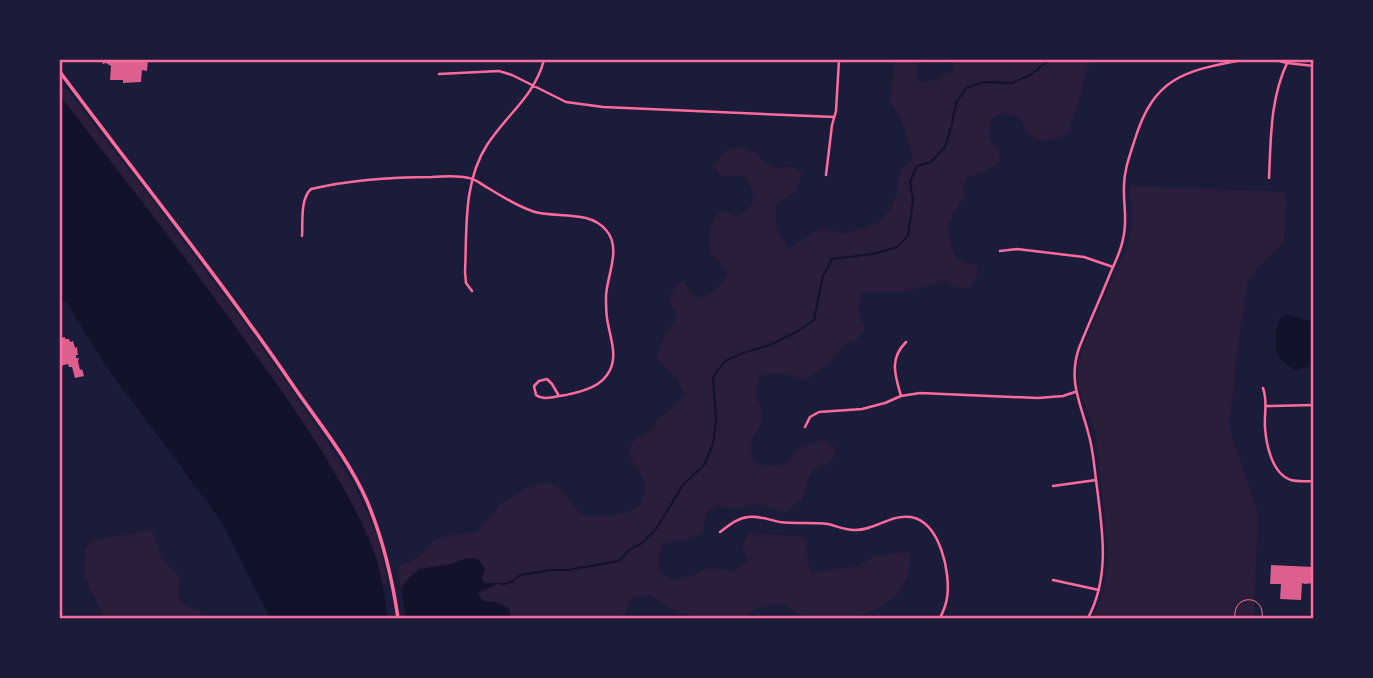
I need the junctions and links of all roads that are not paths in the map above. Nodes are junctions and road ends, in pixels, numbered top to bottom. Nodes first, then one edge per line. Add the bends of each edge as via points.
1 (544, 60) edge
2 (839, 60) edge
3 (1242, 60) edge
4 (1276, 60) edge
5 (1287, 63) junction
6 (1314, 66) edge
7 (60, 72) edge
8 (439, 74) dead end
9 (533, 86) junction
10 (834, 117) junction
11 (825, 175) dead end
12 (472, 178) junction
13 (1269, 178) dead end
14 (302, 236) dead end
15 (1000, 251) dead end
16 (1113, 267) junction
17 (472, 291) dead end
18 (906, 342) dead end
19 (1263, 388) dead end
20 (1076, 393) junction
21 (559, 396) junction
22 (901, 396) junction
23 (1314, 405) edge
24 (1267, 406) junction
25 (805, 427) dead end
26 (1096, 480) junction
27 (1314, 481) edge
28 (1053, 486) dead end
29 (720, 532) dead end
30 (1053, 580) dead end
31 (1099, 590) junction
32 (398, 618) edge
33 (940, 618) edge
34 (1088, 618) edge
35 (1235, 618) edge
36 (1262, 618) edge

1 - 9 street
2 - 10 street
3 - 16 street via 1179,76 1148,106 1127,165 1126,222
4 - 5 street
5 - 6 street
5 - 13 street via 1274,103
7 - 32 main road via 265,344 345,462 366,498 382,540
8 - 9 street via 499,71
9 - 10 street via 566,102 603,107
9 - 12 street via 495,133
10 - 11 street
12 - 14 street via 398,177 311,189 304,201
12 - 17 street via 465,272
12 - 21 street via 531,211 592,220 605,229 612,242 606,315 613,364 599,384
15 - 16 street via 1084,257
16 - 20 street via 1076,357
18 - 22 street via 894,360
19 - 24 street
20 - 22 street via 1051,398
20 - 26 street
21 - 21 street via 547,379 534,386 539,398
22 - 25 street via 862,410 819,412
23 - 24 street
24 - 27 street via 1265,425 1276,467 1293,481
26 - 28 street
26 - 31 street via 1104,545
29 - 33 street via 747,517 853,530 898,517 918,520 937,537 942,554 948,582
30 - 31 street
31 - 34 street
35 - 36 lane via 1237,606 1248,600 1261,606

